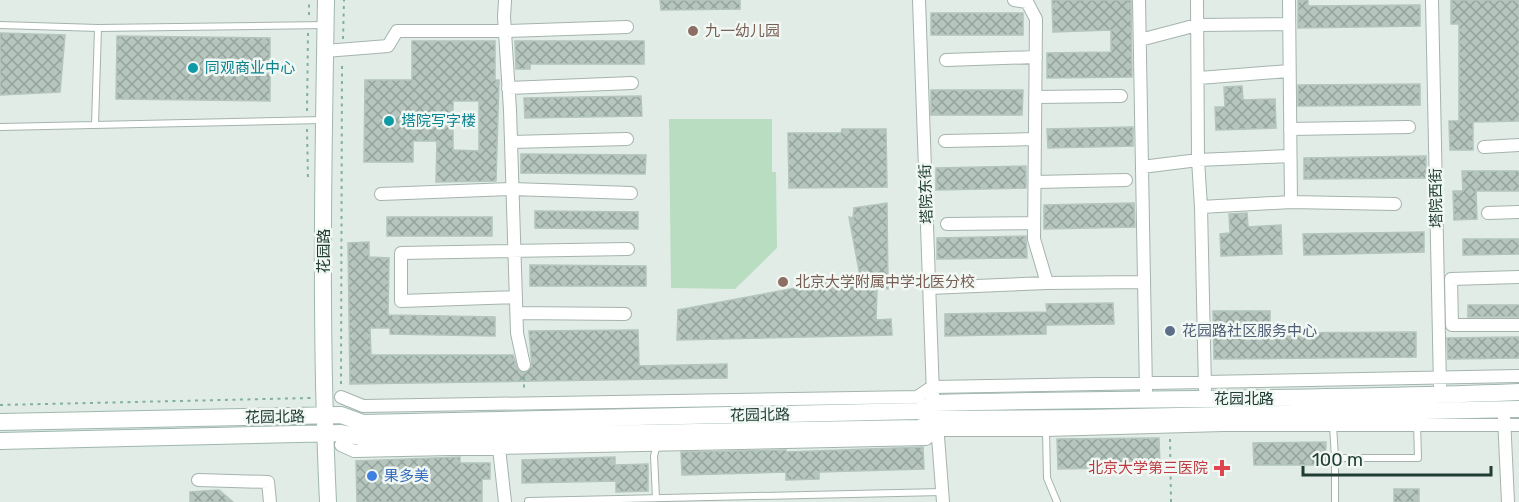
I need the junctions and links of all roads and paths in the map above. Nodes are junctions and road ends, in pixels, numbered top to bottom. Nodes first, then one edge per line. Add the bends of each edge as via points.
1 (327, 0) edge
2 (344, 0) edge
3 (505, 0) edge
4 (919, 0) edge
5 (1014, 0) edge
6 (1139, 0) edge
7 (1197, 0) edge
8 (1289, 0) edge
9 (1432, 0) edge
10 (1289, 24) junction
11 (0, 25) edge
12 (326, 25) junction
13 (1197, 25) junction
14 (627, 27) dead end
15 (98, 28) junction
16 (504, 31) junction
17 (1140, 40) junction
18 (334, 50) junction
19 (1036, 57) junction
20 (946, 60) dead end
21 (1289, 71) junction
22 (1199, 78) junction
23 (632, 82) dead end
24 (508, 88) junction
25 (1120, 96) dead end
26 (1035, 97) junction
27 (324, 120) junction
28 (95, 125) junction
29 (0, 127) edge
30 (1409, 127) dead end
31 (1290, 129) junction
32 (627, 139) dead end
33 (1035, 139) junction
34 (945, 141) dead end
35 (511, 142) junction
36 (1519, 145) edge
37 (1484, 147) dead end
38 (1290, 156) junction
39 (1198, 160) junction
40 (1142, 167) junction
41 (1126, 180) dead end
42 (1035, 182) junction
43 (512, 189) junction
44 (631, 193) dead end
45 (381, 194) dead end
46 (1291, 202) junction
47 (1395, 204) dead end
48 (1201, 207) junction
49 (1519, 212) edge
50 (1488, 213) dead end
51 (1034, 223) junction
52 (947, 224) dead end
53 (628, 249) dead end
54 (514, 251) junction
55 (1519, 277) edge
56 (1144, 282) junction
57 (1047, 283) junction
58 (929, 288) junction
59 (516, 297) junction
60 (517, 313) junction
61 (625, 314) dead end
62 (1519, 325) edge
63 (524, 365) dead end
64 (1519, 376) edge
65 (1440, 378) junction
66 (1205, 391) junction
67 (1146, 392) junction
68 (1519, 392) edge
69 (1440, 396) junction
70 (333, 397) junction
71 (0, 405) edge
72 (935, 410) junction
73 (1509, 415) edge
74 (325, 416) junction
75 (1417, 418) junction
76 (1332, 419) junction
77 (0, 422) edge
78 (1046, 424) junction
79 (1519, 425) edge
80 (1170, 426) junction
81 (325, 433) junction
82 (656, 439) junction
83 (0, 441) edge
84 (501, 442) junction
85 (341, 445) dead end
86 (1335, 458) junction
87 (198, 480) dead end
88 (942, 497) edge
89 (656, 498) junction
90 (528, 501) edge
91 (270, 502) edge
92 (328, 502) edge
93 (505, 502) edge
94 (1057, 502) edge
95 (1171, 502) edge
96 (1335, 502) edge
97 (1508, 502) edge

1 - 12 street, 花园路
2 - 18 path
3 - 16 street
4 - 58 street, 塔院东街
5 - 19 street via 1027,2 1036,18
6 - 17 street
7 - 13 street
8 - 10 street
9 - 65 street, 塔院西街
10 - 13 street
10 - 21 street
11 - 15 lane
12 - 15 lane
12 - 18 street, 花园路
13 - 17 street
13 - 22 street
14 - 16 street
15 - 28 lane
16 - 18 street via 397,31 388,46
16 - 24 street
17 - 40 street
18 - 27 street, 花园路
18 - 70 path
19 - 20 street
19 - 26 street
21 - 22 street
21 - 31 street
22 - 39 street
23 - 24 street
24 - 35 street
25 - 26 street
26 - 33 street
27 - 28 lane
27 - 70 street, 花园路
28 - 29 lane
30 - 31 street
31 - 38 street
32 - 35 street
33 - 34 street
33 - 42 street
35 - 43 street
36 - 37 street
38 - 39 street
38 - 46 street
39 - 40 street
39 - 48 street
40 - 56 street
41 - 42 street
42 - 51 street
43 - 44 street
43 - 45 street
43 - 54 street
46 - 47 street
46 - 48 street
48 - 66 street
49 - 50 street
51 - 52 street
51 - 57 street via 1034,239
53 - 54 street
54 - 59 street
54 - 59 street via 401,253 401,301
55 - 62 street via 1451,279 1451,290 1452,325
56 - 57 street
56 - 67 street
57 - 58 street
58 - 72 street, 塔院东街
59 - 60 street
60 - 61 street
60 - 63 street
64 - 65 street
65 - 66 street
65 - 69 street, 塔院西街
66 - 67 street, 花园北路
66 - 69 street, 花园北路
67 - 72 street, 花园北路
68 - 69 street, 花园北路
70 - 71 path
70 - 72 street via 363,406 917,397
70 - 74 street, 花园路
72 - 74 street, 花园北路 via 363,423 341,415
72 - 78 street, 花园北路
72 - 82 street, 花园北路 via 920,428
72 - 88 street, 塔院东街
73 - 75 street, 花园北路
73 - 79 street
73 - 97 street
74 - 77 street, 花园北路
74 - 81 street, 花园路
75 - 76 street, 花园北路
75 - 86 lane via 1418,458
76 - 78 street, 花园北路
76 - 80 street
76 - 86 lane
78 - 80 street
78 - 94 lane via 1047,478
80 - 95 path
81 - 83 street, 花园北路
81 - 84 street, 花园北路 via 364,438
81 - 92 street, 花园路
82 - 84 street, 花园北路
82 - 89 lane
84 - 85 street via 354,451
84 - 93 street
86 - 96 lane
87 - 91 street via 268,482
88 - 89 lane
89 - 90 lane

